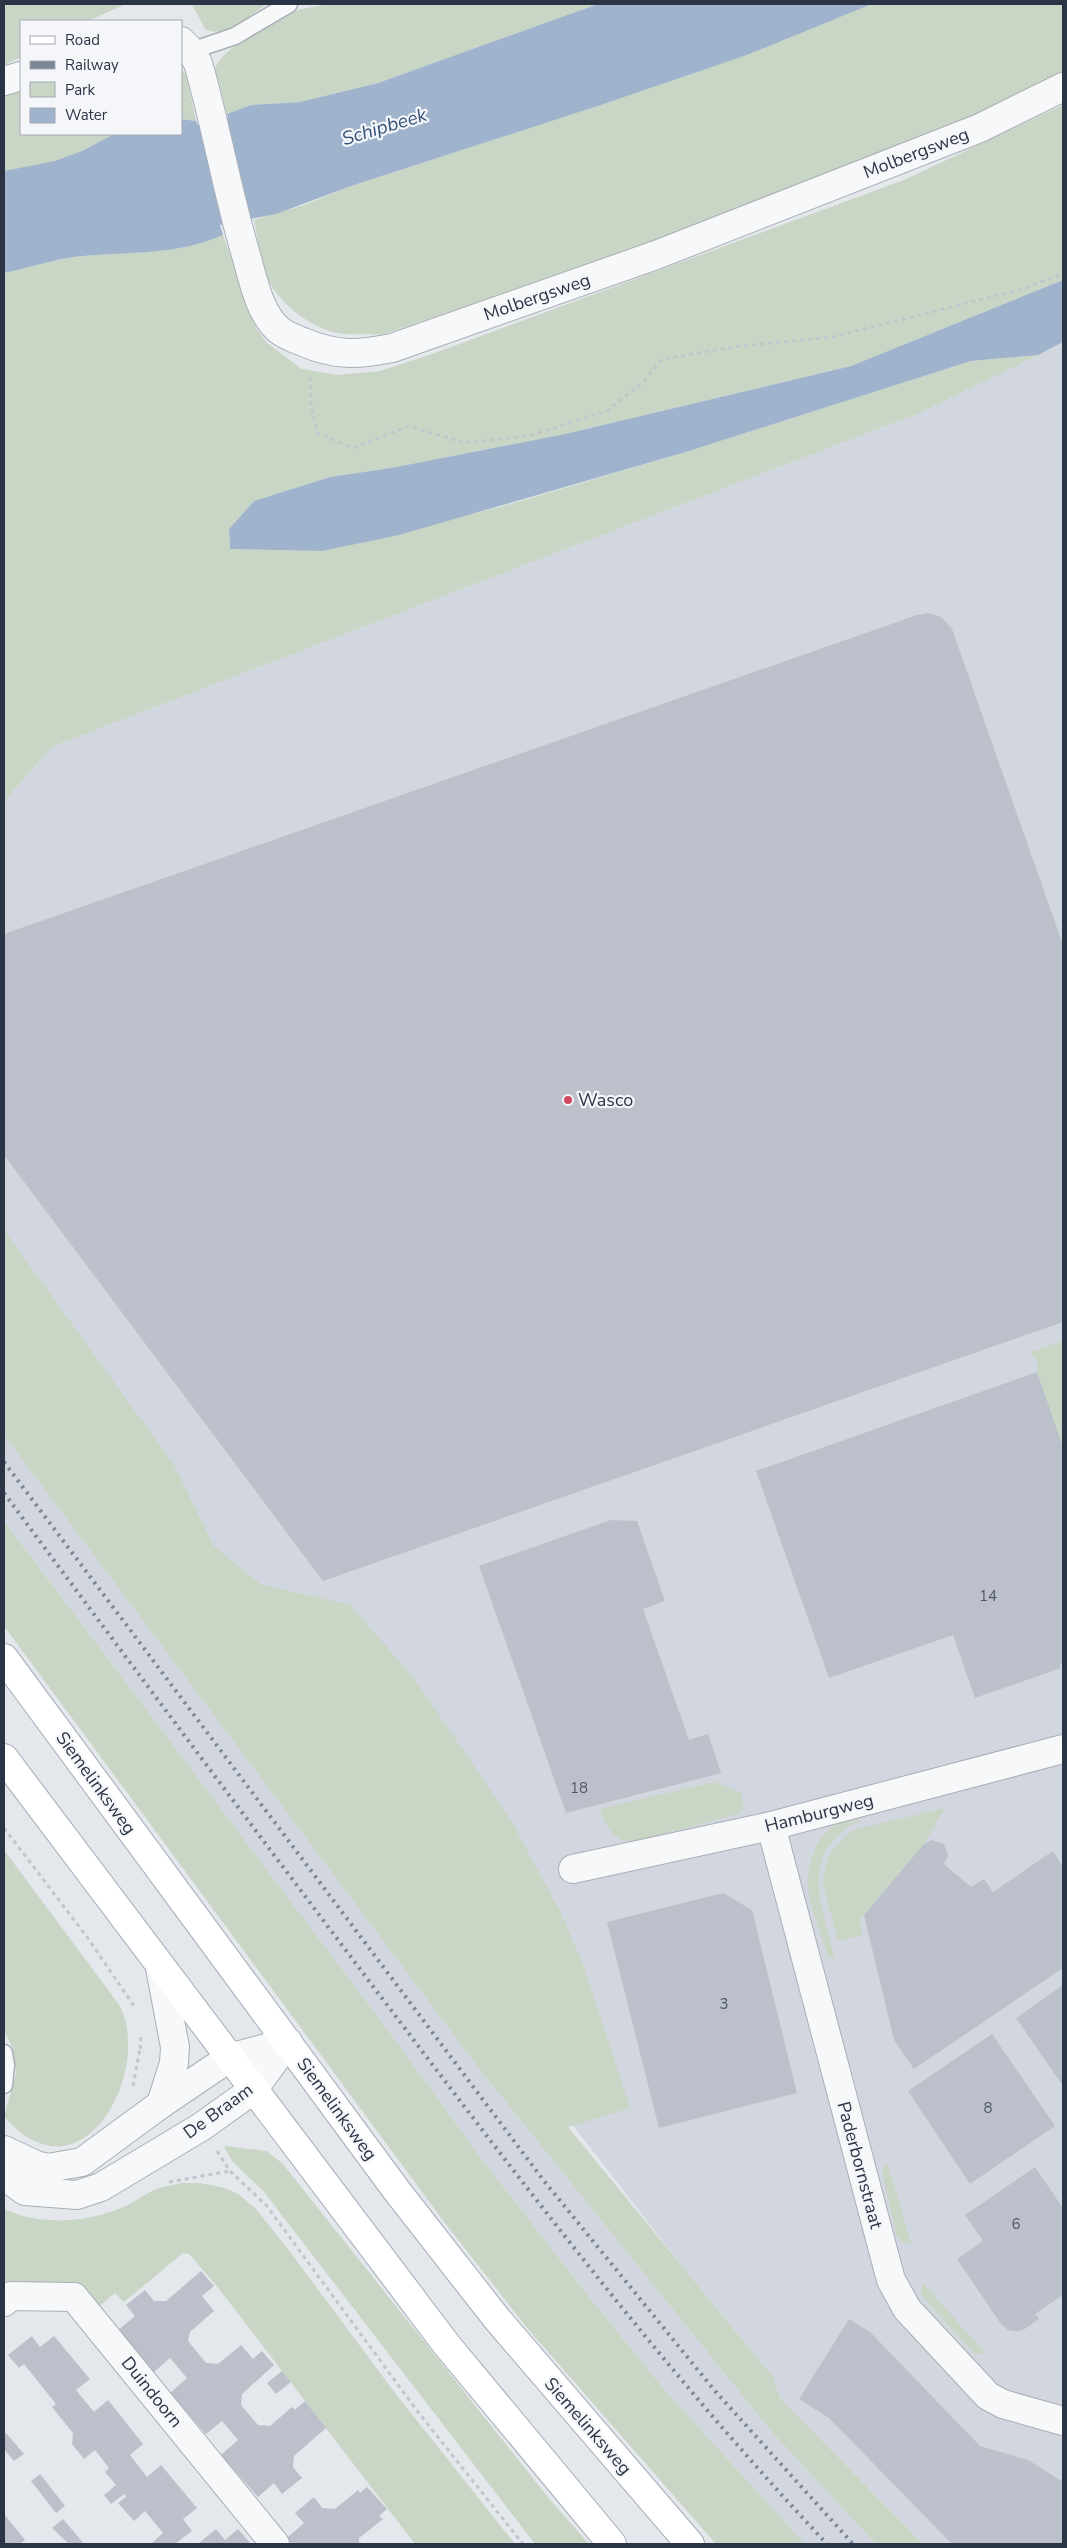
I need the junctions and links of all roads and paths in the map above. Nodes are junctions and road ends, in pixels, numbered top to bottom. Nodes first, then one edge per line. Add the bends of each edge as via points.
1 (289, 4) edge
2 (186, 46) edge
3 (20, 76) edge
4 (4, 81) edge
5 (1063, 87) edge
6 (1063, 273) edge
7 (315, 347) junction
8 (4, 1658) edge
9 (4, 1758) edge
10 (1059, 1758) edge
11 (771, 1826) junction
12 (4, 1828) edge
13 (573, 1870) dead end
14 (160, 1968) junction
15 (137, 2013) dead end
16 (141, 2034) dead end
17 (288, 2042) junction
18 (4, 2053) edge
19 (229, 2058) junction
20 (4, 2085) edge
21 (253, 2090) junction
22 (164, 2093) junction
23 (200, 2127) junction
24 (4, 2150) edge
25 (4, 2176) edge
26 (4, 2302) edge
27 (1063, 2421) edge
28 (275, 2544) edge
29 (523, 2544) edge
30 (612, 2544) edge
31 (690, 2544) edge

1 - 2 lane, Molbergsweg via 235,36
2 - 7 street, Molbergsweg via 202,79 238,228 269,319 280,331
3 - 4 street
5 - 7 street, Molbergsweg via 980,128 656,256 392,348 360,354 335,353
6 - 7 path via 1026,288 833,337 741,346 662,359 643,382 607,411 528,436 465,443 409,426 353,448 316,433 311,404 310,363
8 - 17 main road, Siemelinksweg
9 - 14 main road
10 - 11 street, Hamburgweg
11 - 13 street, Hamburgweg
11 - 27 street, Paderbornstraat via 887,2265 898,2295 924,2328 988,2396 1003,2404
12 - 15 path
14 - 19 main road
14 - 22 street via 175,2048 174,2063
16 - 22 path via 140,2047
17 - 19 street, De Braam
17 - 21 street, De Braam
17 - 31 main road, Siemelinksweg via 347,2125 497,2319
18 - 20 lane
19 - 21 main road
19 - 22 street, De Braam
21 - 23 street, De Braam
21 - 30 main road via 446,2344
22 - 24 street, De Braam via 82,2162 48,2168
23 - 25 street, De Braam via 101,2188 76,2195 26,2191
23 - 29 path via 230,2172 266,2205 418,2412
26 - 28 street, Duindoorn via 11,2296 74,2297

